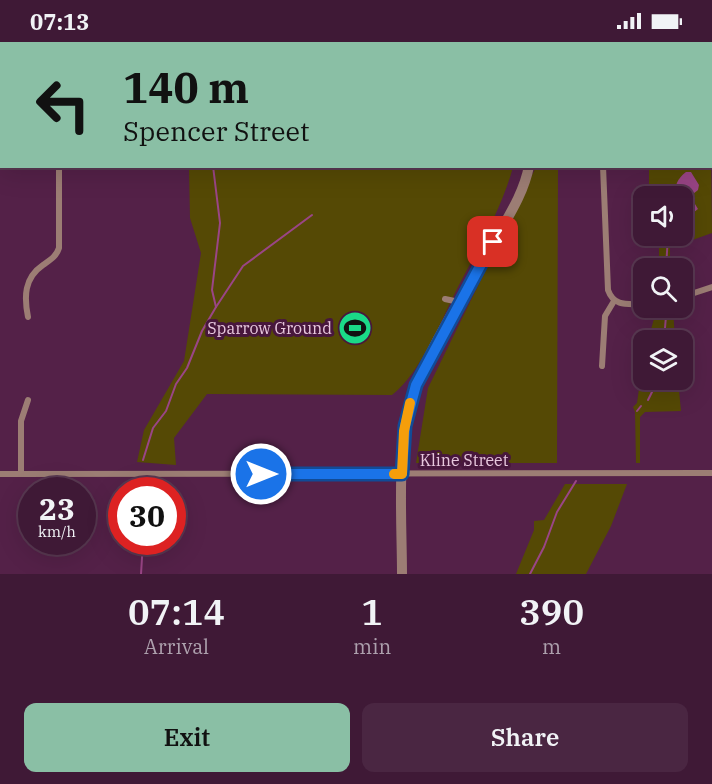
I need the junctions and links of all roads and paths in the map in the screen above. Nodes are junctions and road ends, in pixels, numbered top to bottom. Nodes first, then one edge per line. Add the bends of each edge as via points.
1 (58, 168) edge
2 (529, 168) edge
3 (603, 168) edge
4 (712, 286) edge
5 (693, 293) edge
6 (445, 299) dead end
7 (614, 301) junction
8 (460, 302) junction
9 (633, 304) edge
10 (28, 318) dead end
11 (602, 366) dead end
12 (28, 400) dead end
13 (712, 473) edge
14 (0, 474) edge
15 (21, 474) junction
16 (402, 474) junction
17 (402, 574) edge

1 - 10 street via 59,248 30,278 25,300
2 - 8 street via 512,209
3 - 7 street via 607,285
4 - 5 street
6 - 8 street
7 - 9 street
7 - 11 street via 606,312
8 - 16 street via 412,395 404,431
12 - 15 street via 20,424
13 - 16 street, Kline Street
14 - 15 street, Kline Street
15 - 16 street, Kline Street
16 - 17 street

